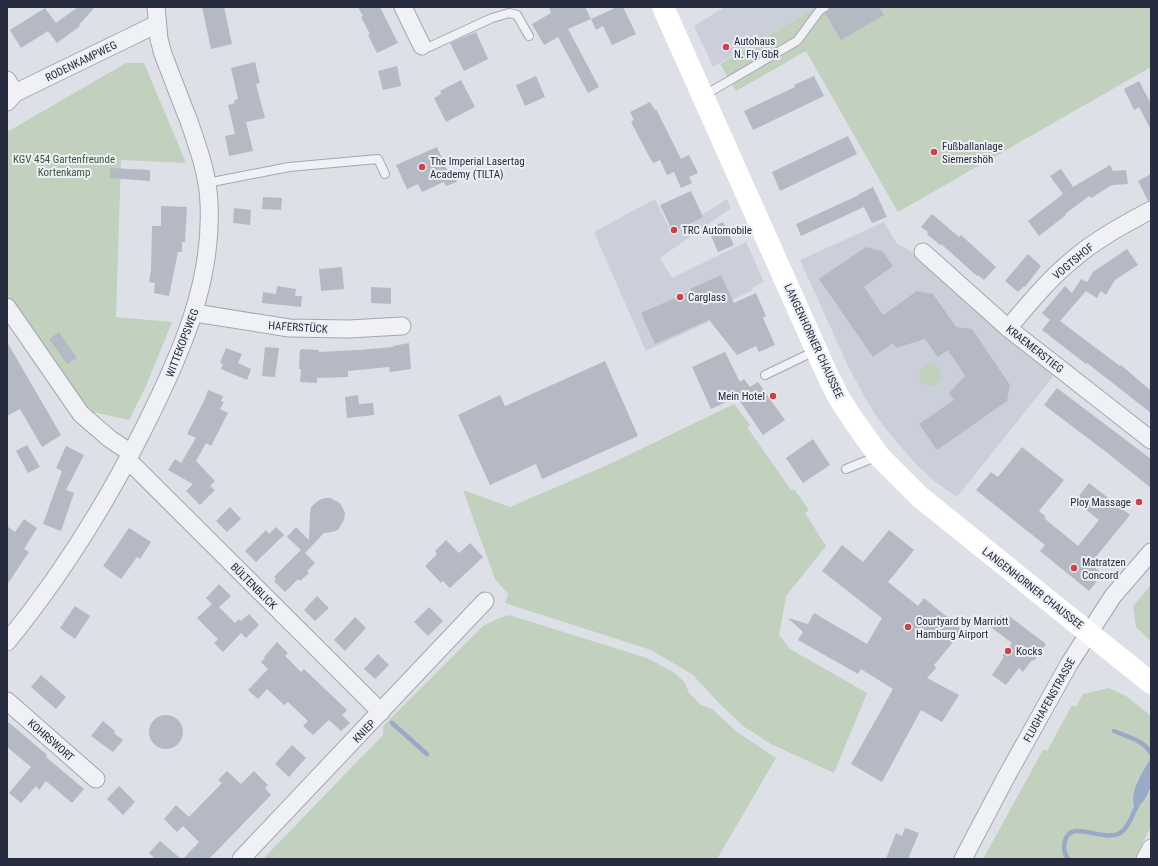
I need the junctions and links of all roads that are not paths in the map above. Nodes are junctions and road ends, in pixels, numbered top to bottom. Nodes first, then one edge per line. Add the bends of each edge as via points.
1 (156, 7) edge
2 (403, 7) edge
3 (662, 7) edge
4 (825, 7) edge
5 (157, 24) junction
6 (529, 36) dead end
7 (422, 46) joint
8 (10, 92) edge
9 (703, 96) junction
10 (385, 174) dead end
11 (207, 183) junction
12 (1151, 210) edge
13 (923, 252) dead end
14 (7, 307) edge
15 (195, 313) junction
16 (402, 326) dead end
17 (1008, 328) junction
18 (816, 350) junction
19 (765, 375) dead end
20 (1151, 440) edge
21 (879, 456) junction
22 (130, 457) junction
23 (846, 469) dead end
24 (1151, 552) edge
25 (485, 601) dead end
26 (1089, 632) junction
27 (7, 642) edge
28 (1151, 683) edge
29 (7, 701) edge
30 (381, 712) junction
31 (96, 779) dead end
32 (1151, 848) edge
33 (241, 859) edge
34 (963, 859) edge
35 (1145, 859) edge

1 - 5 street, WITTEKOPSWEG
2 - 7 street
3 - 9 main road, LANGENHORNER CHAUSSEE
4 - 9 lane via 797,41
5 - 8 street, RODENKAMPWEG
5 - 11 street, WITTEKOPSWEG via 163,54 200,152
6 - 7 lane via 518,15 509,13 492,18 429,47
9 - 18 main road, LANGENHORNER CHAUSSEE
10 - 11 lane via 378,159 289,167
11 - 15 street, WITTEKOPSWEG via 208,246
12 - 17 street, VOGTSHOF via 1112,231 1070,261 1041,289
13 - 17 street, KRAEMERSTIEG
14 - 22 street, BÜLTENBLICK via 81,414
15 - 16 street, HAFERSTÜCK via 289,328 349,329
15 - 22 street, WITTEKOPSWEG via 160,396
17 - 20 street, KRAEMERSTIEG
18 - 19 lane
18 - 21 main road, LANGENHORNER CHAUSSEE via 839,398
21 - 23 lane
21 - 26 main road, LANGENHORNER CHAUSSEE via 925,502
22 - 27 street, WITTEKOPSWEG via 81,540
22 - 30 street, BÜLTENBLICK
24 - 26 street, FLUGHAFENSTRASSE via 1113,596
25 - 30 street, KNIEP
26 - 28 main road, LANGENHORNER CHAUSSEE
26 - 34 street, FLUGHAFENSTRASSE
29 - 31 street, KOHRSWORT
30 - 33 street, KNIEP
32 - 35 street

